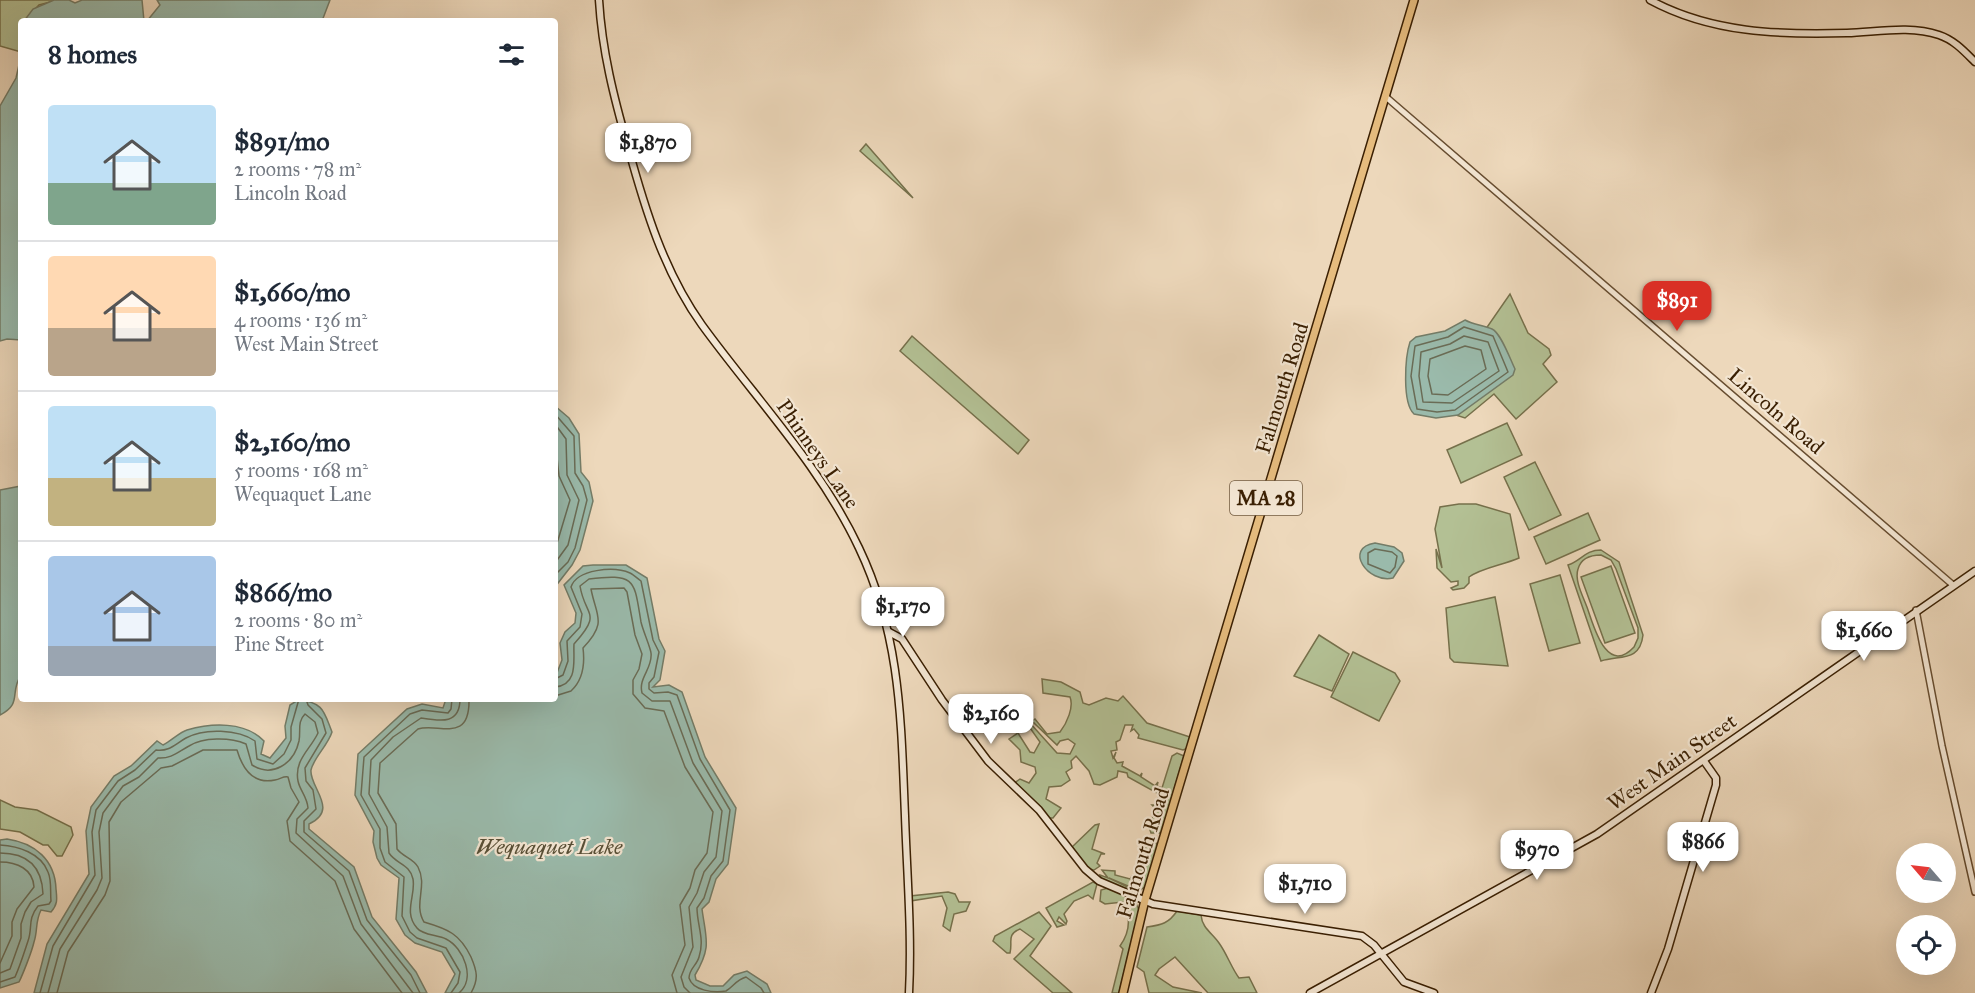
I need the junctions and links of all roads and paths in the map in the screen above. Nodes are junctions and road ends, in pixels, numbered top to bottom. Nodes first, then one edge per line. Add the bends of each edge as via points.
1 (599, 0) edge
2 (1414, 0) edge
3 (1650, 0) edge
4 (1975, 62) edge
5 (1386, 97) junction
6 (1975, 571) edge
7 (1953, 585) junction
8 (1916, 610) junction
9 (889, 632) junction
10 (1704, 761) junction
11 (1975, 892) edge
12 (1145, 900) junction
13 (1381, 954) junction
14 (909, 993) edge
15 (1123, 993) edge
16 (1310, 993) edge
17 (1434, 993) edge
18 (1652, 993) edge

1 - 9 main road, Phinneys Lane via 610,85 644,206 663,256 701,323 830,493 867,565
2 - 5 main road, Falmouth Road / MA 28
3 - 4 main road via 1698,21 1742,30 1820,34 1928,32 1951,40
5 - 7 street, Lincoln Road
5 - 12 main road, Falmouth Road / MA 28
6 - 7 main road, West Main Street
7 - 8 main road, West Main Street
8 - 10 main road, West Main Street
8 - 11 street
9 - 12 main road via 902,639 988,761 1044,815 1092,876
9 - 14 main road, Phinneys Lane via 901,709
10 - 13 main road, West Main Street via 1598,834
10 - 18 main road via 1717,782
12 - 13 main road via 1356,934
12 - 15 main road, Falmouth Road / MA 28
13 - 16 main road, West Main Street
13 - 17 main road via 1404,982

